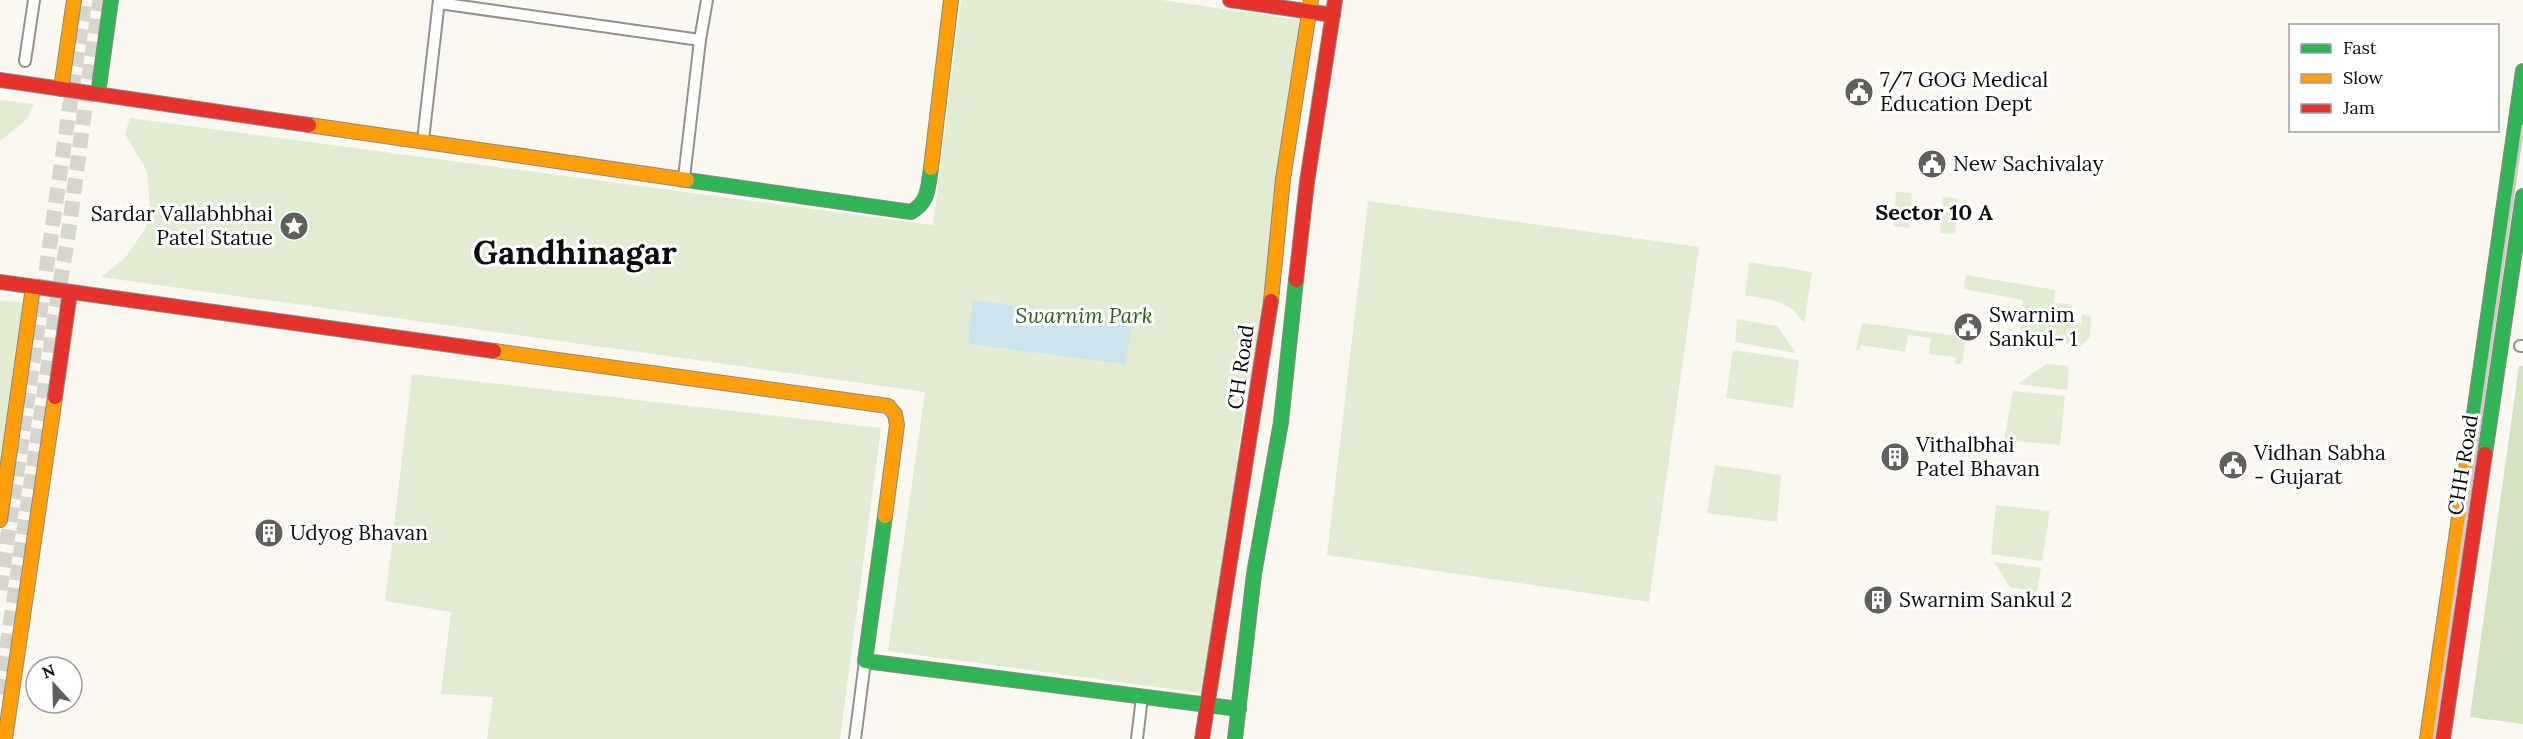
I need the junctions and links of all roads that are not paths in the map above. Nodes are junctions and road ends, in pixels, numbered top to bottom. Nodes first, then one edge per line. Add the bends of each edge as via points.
1 (34, 0) edge
2 (74, 0) edge
3 (111, 0) edge
4 (707, 0) edge
5 (951, 0) edge
6 (1230, 0) edge
7 (1335, 0) edge
8 (439, 2) edge
9 (1311, 6) edge
10 (1333, 15) junction
11 (700, 40) junction
12 (24, 61) dead end
13 (2523, 71) edge
14 (0, 80) edge
15 (61, 89) junction
16 (98, 94) junction
17 (2521, 94) edge
18 (423, 140) junction
19 (684, 178) junction
20 (2523, 196) edge
21 (0, 282) edge
22 (33, 286) junction
23 (70, 292) junction
24 (0, 520) edge
25 (2440, 658) junction
26 (2455, 659) junction
27 (865, 661) junction
28 (1142, 697) junction
29 (1208, 705) junction
30 (1239, 709) junction
31 (5, 739) edge
32 (855, 739) edge
33 (1137, 739) edge
34 (1203, 739) edge
35 (1235, 739) edge
36 (2427, 739) edge
37 (2443, 739) edge

1 - 12 street
2 - 15 street
3 - 16 street
4 - 11 street
5 - 19 street via 927,197 922,206 911,212
6 - 9 street
7 - 10 street, CH Road
8 - 11 street
8 - 18 street
9 - 10 street
9 - 29 street, CH Road via 1283,179 1267,334
10 - 30 street, CH Road via 1308,182 1281,422 1253,584
11 - 19 street
13 - 17 street
14 - 15 street
15 - 16 street
16 - 18 street
17 - 25 street via 2497,240
18 - 19 street
20 - 26 street, CHH Road
21 - 22 street
22 - 23 street
22 - 24 street
23 - 27 street via 888,406 897,416 896,433
23 - 31 street
25 - 26 street
25 - 36 street
26 - 37 street, CHH Road
27 - 28 street
27 - 32 street
28 - 29 street
28 - 33 street
29 - 30 street
29 - 34 street, CH Road
30 - 35 street, CH Road

